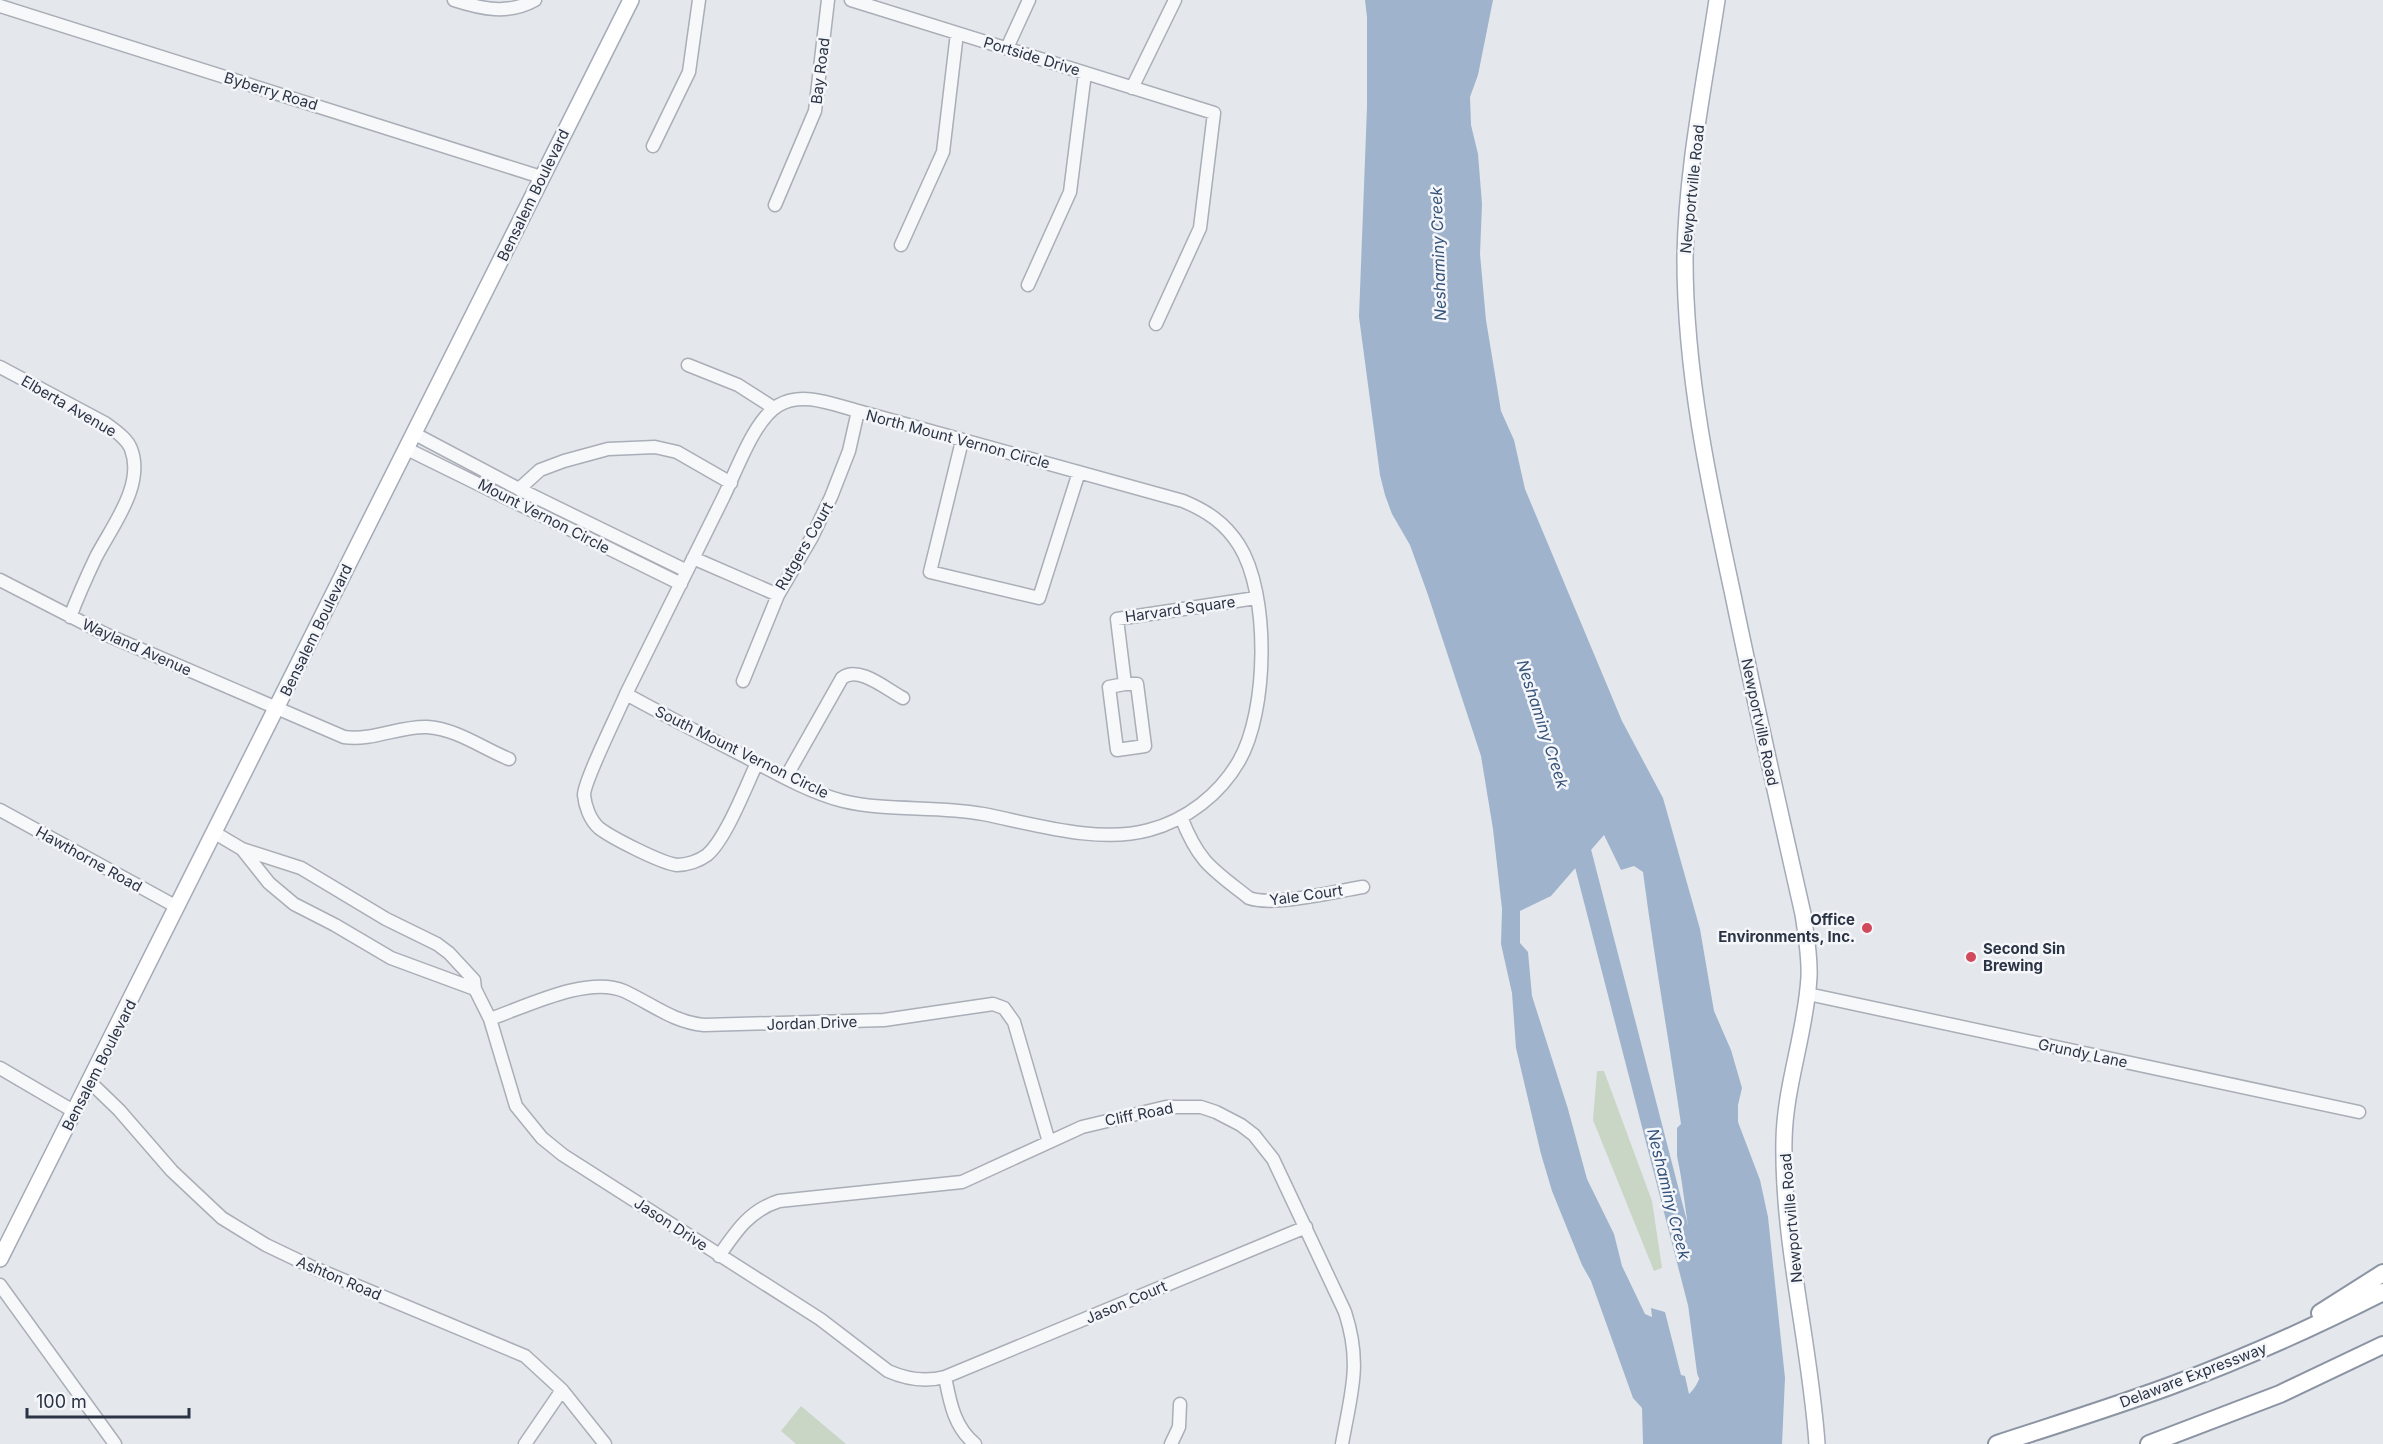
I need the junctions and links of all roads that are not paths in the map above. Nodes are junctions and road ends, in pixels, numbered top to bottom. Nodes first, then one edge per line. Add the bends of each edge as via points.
1 (454, 0) edge
2 (535, 0) edge
3 (631, 0) edge
4 (699, 0) edge
5 (828, 0) edge
6 (851, 0) edge
7 (1029, 0) edge
8 (1175, 0) edge
9 (1717, 0) edge
10 (876, 4) edge
11 (0, 6) edge
12 (957, 33) junction
13 (1007, 48) junction
14 (1085, 73) junction
15 (1132, 88) junction
16 (653, 146) dead end
17 (541, 177) junction
18 (775, 205) dead end
19 (901, 245) dead end
20 (1028, 285) dead end
21 (1156, 324) dead end
22 (688, 365) dead end
23 (0, 368) edge
24 (774, 408) junction
25 (858, 411) junction
26 (415, 434) junction
27 (962, 441) junction
28 (407, 448) junction
29 (1078, 472) junction
30 (731, 483) junction
31 (519, 489) junction
32 (693, 558) junction
33 (687, 571) junction
34 (0, 580) edge
35 (681, 584) junction
36 (778, 595) junction
37 (1256, 598) junction
38 (70, 616) junction
39 (743, 681) dead end
40 (1125, 684) junction
41 (626, 694) junction
42 (903, 698) dead end
43 (278, 708) junction
44 (509, 759) dead end
45 (757, 763) junction
46 (786, 777) junction
47 (0, 810) edge
48 (1181, 817) junction
49 (215, 833) junction
50 (242, 849) junction
51 (1364, 887) dead end
52 (177, 907) junction
53 (475, 988) junction
54 (1808, 994) junction
55 (490, 1019) junction
56 (0, 1068) edge
57 (90, 1082) junction
58 (75, 1112) junction
59 (2359, 1112) dead end
60 (1048, 1142) junction
61 (1306, 1227) junction
62 (719, 1256) junction
63 (0, 1259) edge
64 (2383, 1273) edge
65 (0, 1285) edge
66 (2383, 1292) edge
67 (2383, 1345) edge
68 (2261, 1350) junction
69 (945, 1377) junction
70 (562, 1390) junction
71 (1180, 1404) dead end
72 (115, 1444) edge
73 (525, 1444) edge
74 (605, 1444) edge
75 (975, 1444) edge
76 (1171, 1444) edge
77 (1342, 1444) edge
78 (1817, 1444) edge
79 (1997, 1444) edge
80 (2149, 1444) edge

1 - 2 street via 477,7 510,9
3 - 17 main road, Bensalem Boulevard
4 - 16 street via 689,72
5 - 18 street, Bay Road via 815,111
6 - 10 street, Portside Drive
7 - 13 street
8 - 15 street
9 - 54 main road, Newportville Road via 1688,204 1685,261 1690,345 1696,407 1713,502 1807,939
10 - 12 street, Portside Drive
11 - 17 street, Byberry Road
12 - 13 street, Portside Drive
12 - 19 street via 943,152
13 - 14 street, Portside Drive
14 - 15 street, Portside Drive
14 - 20 street via 1070,192
15 - 21 street, Portside Drive via 1214,113 1200,228
17 - 26 main road, Bensalem Boulevard
22 - 24 street via 738,385
23 - 38 street, Elberta Avenue via 105,423 131,448 131,487
24 - 25 street, North Mount Vernon Circle via 801,398
24 - 30 street via 756,431
25 - 27 street, North Mount Vernon Circle
25 - 36 street, Rutgers Court via 849,451 831,497
26 - 28 main road, Bensalem Boulevard
26 - 31 street, Mount Vernon Circle
27 - 29 street, North Mount Vernon Circle
27 - 29 street via 930,572 1039,598
28 - 35 street, Mount Vernon Circle
28 - 43 main road, Bensalem Boulevard
29 - 37 street, North Mount Vernon Circle via 1183,501 1215,518 1234,538 1247,561
30 - 31 street via 677,452 655,447 608,449 564,461 540,470
30 - 32 street
31 - 33 street, Mount Vernon Circle
32 - 33 street
32 - 36 street, Rutgers Court
33 - 35 street
34 - 38 street, Wayland Avenue
35 - 41 street
36 - 39 street
37 - 40 street, Harvard Square via 1117,619
37 - 48 street, South Mount Vernon Circle via 1262,659 1260,693 1244,752 1217,790
38 - 43 street, Wayland Avenue
40 - 40 street via 1109,687 1117,750 1145,746 1137,684
41 - 45 street, South Mount Vernon Circle
41 - 45 street via 585,789 586,805 594,821 614,837 673,864 698,860 718,842
42 - 46 street via 859,673 847,674
43 - 44 street, Wayland Avenue via 354,739 417,728 445,730
43 - 49 main road, Bensalem Boulevard
45 - 46 street, South Mount Vernon Circle
46 - 48 street, South Mount Vernon Circle via 841,800 871,806 963,810 1106,836 1150,830
47 - 52 street, Hawthorne Road
48 - 51 street, Yale Court via 1204,862 1256,901
49 - 50 street, Jason Drive
49 - 52 main road, Bensalem Boulevard
50 - 53 street, Jason Drive via 269,883 294,904 391,958
50 - 53 street, Jason Drive via 301,868 386,919 437,944 469,973
52 - 57 main road, Bensalem Boulevard
53 - 55 street, Jason Drive
54 - 59 street, Grundy Lane
54 - 78 main road, Newportville Road via 1786,1109 1784,1158
55 - 60 street, Jordan Drive via 597,986 623,991 671,1018 704,1025 884,1020 980,1004 999,1005 1014,1022
55 - 62 street, Jason Drive via 516,1106 542,1138
56 - 58 street
57 - 58 main road, Bensalem Boulevard
57 - 70 street, Ashton Road via 172,1171 222,1218 303,1263 525,1356
58 - 63 main road, Bensalem Boulevard
60 - 61 street, Cliff Road via 1082,1126 1166,1107 1201,1107 1241,1125 1262,1143
60 - 62 street, Cliff Road via 962,1182 797,1198 766,1206 744,1222
61 - 69 street, Jason Court
61 - 77 street, Cliff Road via 1345,1312 1354,1349 1354,1376
62 - 69 street, Jason Drive via 820,1319 888,1371 921,1380
64 - 68 highway
65 - 72 street
66 - 68 highway, Delaware Expressway
67 - 80 highway via 2280,1394
68 - 79 highway, Delaware Expressway
69 - 75 street via 956,1419
70 - 73 street
70 - 74 street, Ashton Road
71 - 76 street via 1179,1427

